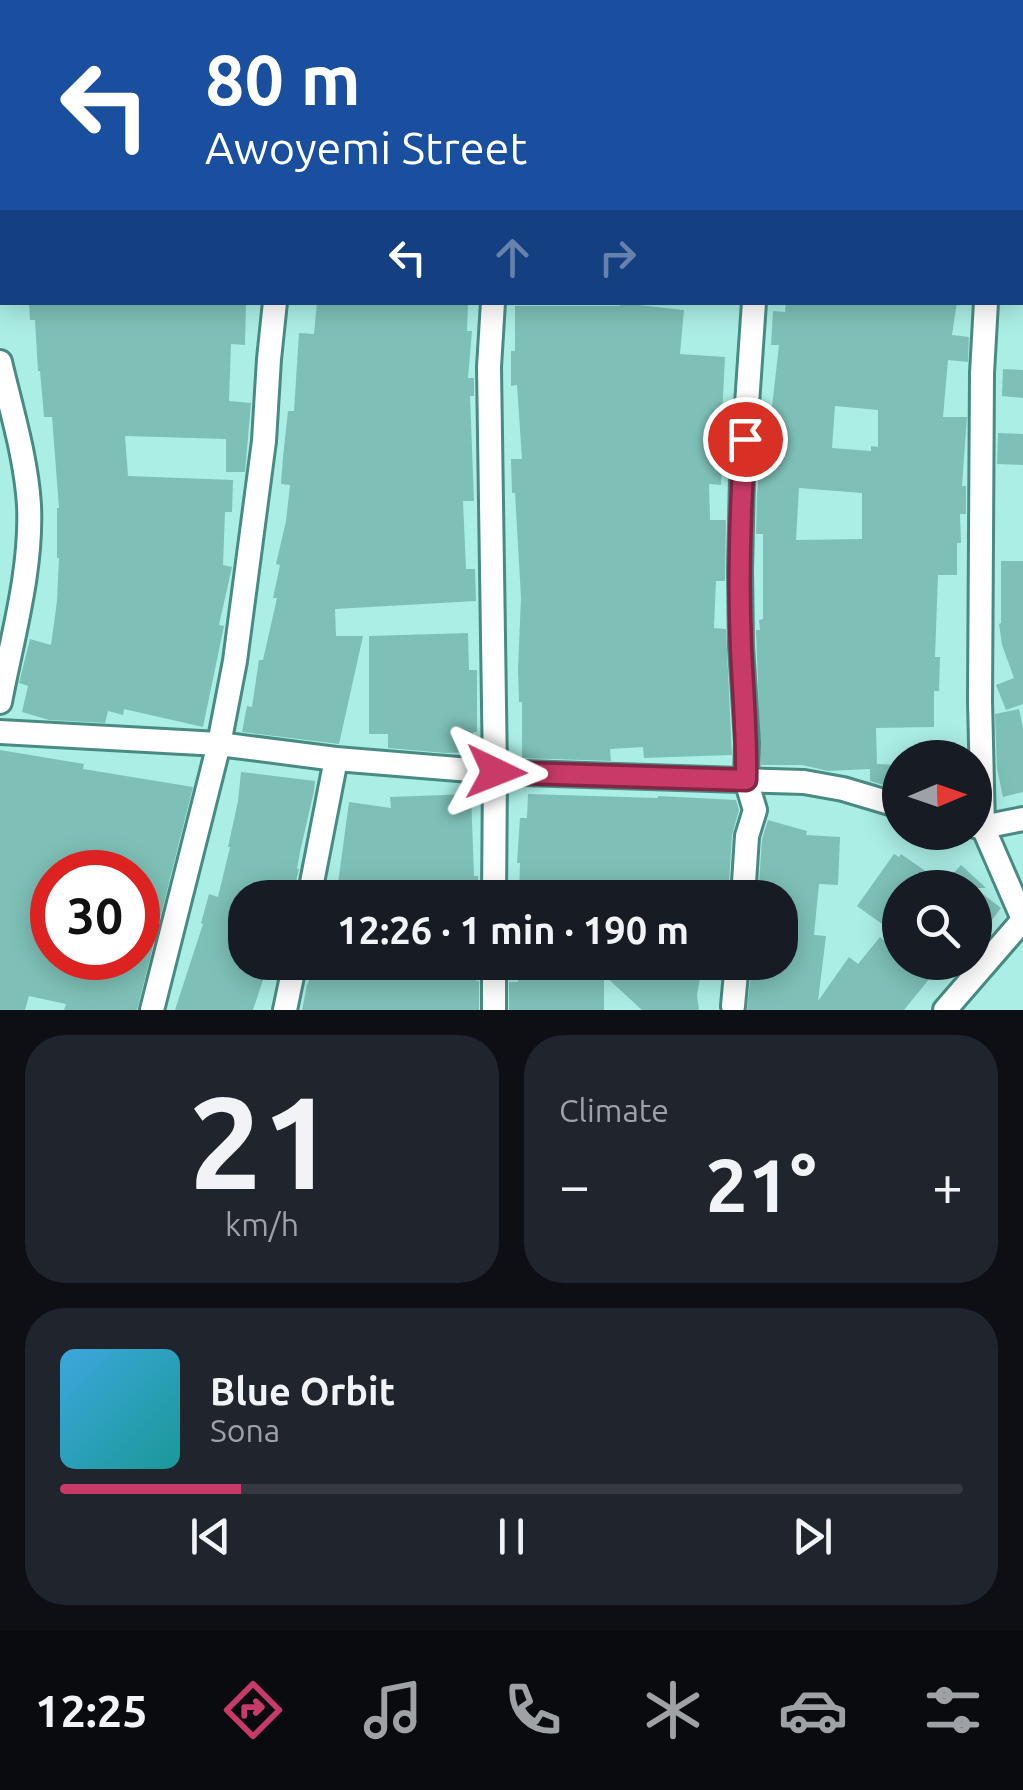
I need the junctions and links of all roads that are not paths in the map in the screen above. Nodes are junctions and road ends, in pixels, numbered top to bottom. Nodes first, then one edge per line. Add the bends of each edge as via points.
1 (275, 305) edge
2 (493, 305) edge
3 (754, 305) edge
4 (986, 305) edge
5 (0, 362) edge
6 (0, 702) edge
7 (0, 732) edge
8 (980, 740) edge
9 (219, 744) junction
10 (336, 759) junction
11 (496, 772) junction
12 (746, 780) junction
13 (882, 801) edge
14 (1023, 819) edge
15 (992, 824) edge
16 (990, 850) edge
17 (312, 880) edge
18 (494, 880) edge
19 (744, 880) edge
20 (1023, 920) edge
21 (291, 980) edge
22 (494, 980) edge
23 (736, 980) edge
24 (734, 1006) dead end
25 (152, 1010) edge
26 (285, 1010) edge
27 (494, 1010) edge
28 (946, 1010) edge

1 - 9 street via 236,661
2 - 11 street
3 - 12 street via 740,570
4 - 8 street
5 - 6 street via 28,503 28,544
7 - 9 street
9 - 10 street
9 - 25 street
10 - 11 street
10 - 17 street
11 - 12 street
11 - 18 street
12 - 13 street via 804,782
12 - 19 street via 755,810
14 - 15 street
16 - 20 street
20 - 28 street
21 - 26 street
22 - 27 street
23 - 24 street

